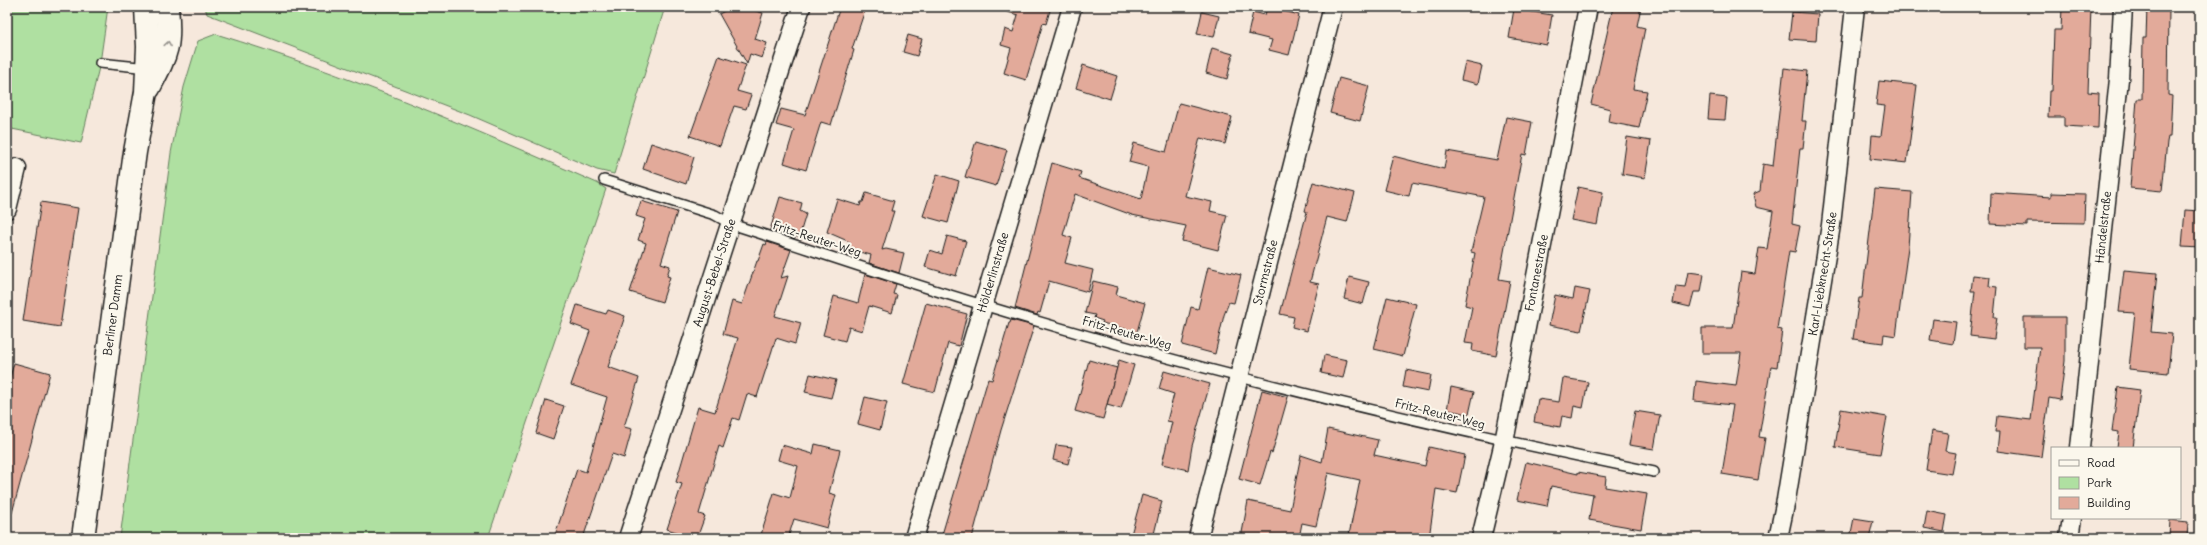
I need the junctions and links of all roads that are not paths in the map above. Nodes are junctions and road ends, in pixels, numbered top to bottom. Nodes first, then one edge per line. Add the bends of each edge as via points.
1 (146, 7) edge
2 (167, 7) edge
3 (801, 7) edge
4 (1072, 7) edge
5 (1333, 7) edge
6 (1588, 7) edge
7 (1854, 7) edge
8 (2123, 7) edge
9 (100, 63) dead end
10 (153, 68) junction
11 (17, 168) dead end
12 (604, 180) dead end
13 (7, 209) edge
14 (731, 224) junction
15 (983, 305) junction
16 (1240, 377) junction
17 (1504, 442) junction
18 (2080, 447) edge
19 (1654, 472) dead end
20 (2072, 519) edge
21 (83, 538) edge
22 (628, 538) edge
23 (914, 538) edge
24 (1198, 538) edge
25 (1481, 538) edge
26 (1778, 538) edge
27 (2069, 538) edge

1 - 10 main road, Berliner Damm
10 -> 2 main road, Berliner Damm via 169,41
3 - 14 street, August-Bebel-Straße
4 - 15 street, Hölderlinstraße
5 - 16 street, Stormstraße
6 - 17 street, Fontanestraße
7 - 26 street, Karl-Liebknecht-Straße via 1831,225
8 - 18 street, Händelstraße via 2119,79
9 - 10 lane
10 - 21 main road, Berliner Damm via 135,152
11 - 13 street
12 - 14 lane, Fritz-Reuter-Weg via 715,215
14 - 15 lane, Fritz-Reuter-Weg
14 - 22 street, August-Bebel-Straße
15 - 16 lane, Fritz-Reuter-Weg
15 - 23 street, Hölderlinstraße
16 - 17 lane, Fritz-Reuter-Weg
16 - 24 street, Stormstraße
17 - 19 lane, Fritz-Reuter-Weg
17 - 25 street, Fontanestraße
20 - 27 street

